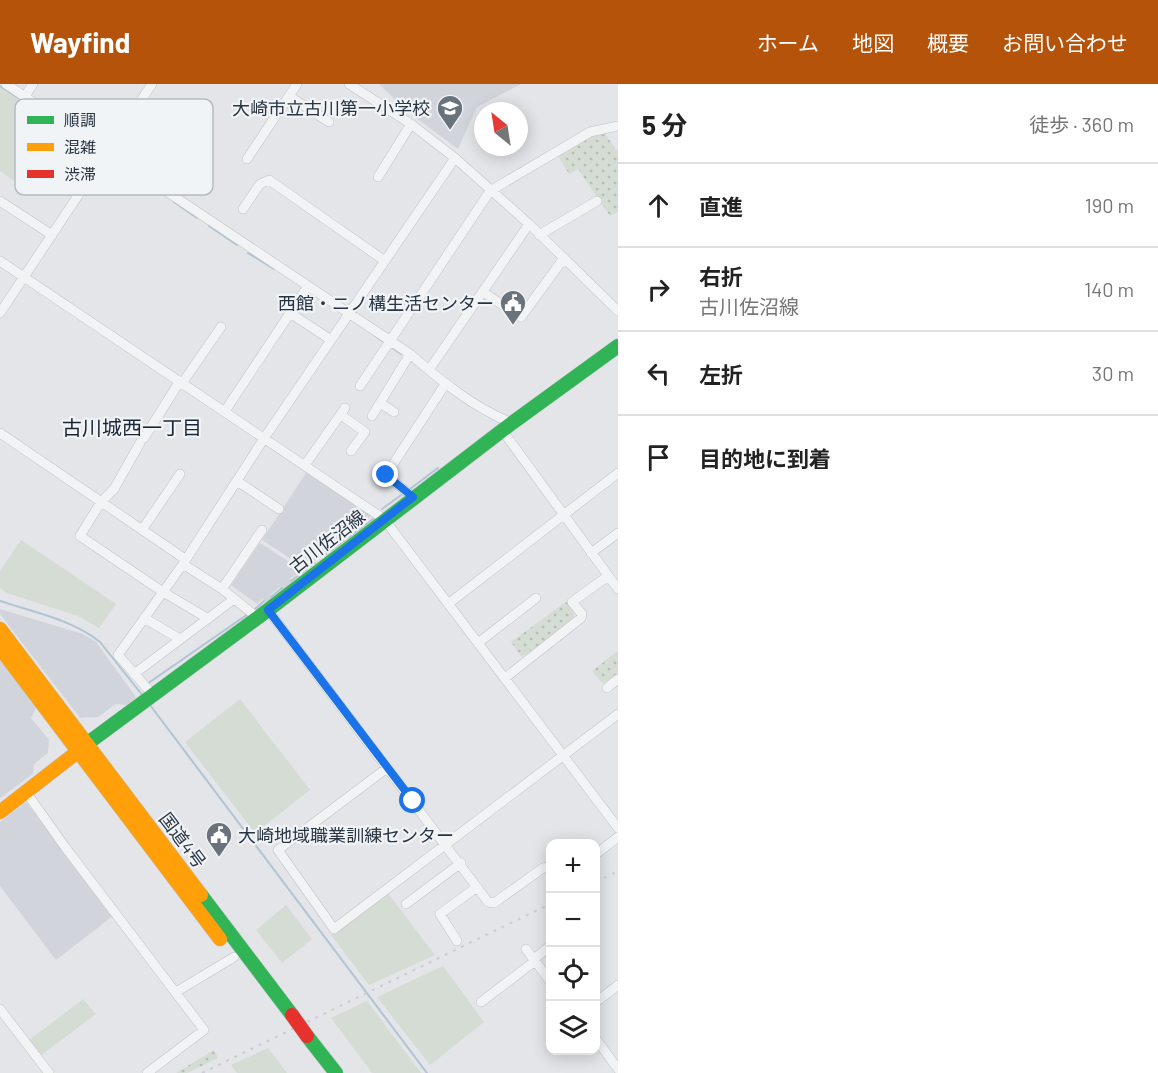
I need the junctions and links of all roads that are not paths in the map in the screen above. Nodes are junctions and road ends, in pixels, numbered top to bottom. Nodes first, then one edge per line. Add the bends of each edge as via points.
1 (6, 84) edge
2 (33, 84) edge
3 (152, 84) edge
4 (297, 84) edge
5 (349, 84) edge
6 (25, 96) junction
7 (289, 96) junction
8 (29, 99) edge
9 (142, 99) edge
10 (329, 122) dead end
11 (411, 124) junction
12 (618, 126) edge
13 (455, 158) junction
14 (247, 159) dead end
15 (378, 177) dead end
16 (490, 191) junction
17 (78, 195) edge
18 (173, 195) edge
19 (0, 201) edge
20 (597, 201) dead end
21 (243, 209) dead end
22 (529, 225) junction
23 (52, 235) junction
24 (539, 235) junction
25 (564, 258) junction
26 (0, 261) edge
27 (386, 261) junction
28 (24, 277) junction
29 (308, 286) junction
30 (483, 292) junction
31 (618, 311) edge
32 (0, 313) edge
33 (290, 313) junction
34 (350, 314) junction
35 (221, 327) dead end
36 (331, 340) junction
37 (390, 341) junction
38 (618, 346) edge
39 (410, 354) junction
40 (429, 370) junction
41 (181, 382) junction
42 (446, 383) junction
43 (360, 386) dead end
44 (380, 403) junction
45 (225, 411) junction
46 (394, 412) dead end
47 (369, 424) junction
48 (507, 426) junction
49 (0, 433) edge
50 (265, 438) junction
51 (351, 451) dead end
52 (305, 465) junction
53 (618, 473) edge
54 (180, 474) dead end
55 (237, 481) junction
56 (413, 497) junction
57 (101, 502) junction
58 (279, 509) dead end
59 (563, 515) junction
60 (384, 519) junction
61 (142, 530) junction
62 (262, 530) dead end
63 (618, 532) edge
64 (591, 553) junction
65 (184, 561) junction
66 (608, 576) junction
67 (222, 589) junction
68 (618, 589) edge
69 (163, 592) junction
70 (536, 598) dead end
71 (234, 599) junction
72 (448, 604) junction
73 (263, 614) junction
74 (144, 618) junction
75 (207, 618) junction
76 (0, 629) edge
77 (180, 639) junction
78 (478, 643) junction
79 (0, 648) edge
80 (134, 674) junction
81 (505, 678) junction
82 (618, 679) edge
83 (607, 688) dead end
84 (153, 695) junction
85 (618, 714) edge
86 (83, 747) junction
87 (563, 756) junction
88 (387, 768) junction
89 (26, 792) junction
90 (0, 812) edge
91 (618, 828) edge
92 (618, 837) edge
93 (447, 844) junction
94 (600, 851) edge
95 (461, 863) junction
96 (546, 868) edge
97 (477, 887) junction
98 (406, 904) dead end
99 (457, 940) dead end
100 (549, 947) edge
101 (526, 949) dead end
102 (234, 957) junction
103 (534, 960) junction
104 (546, 976) edge
105 (618, 985) edge
106 (176, 992) junction
107 (597, 1001) edge
108 (481, 1002) dead end
109 (0, 1009) edge
110 (287, 1018) junction
111 (302, 1037) junction
112 (600, 1045) edge
113 (618, 1069) edge
114 (50, 1073) edge
115 (147, 1073) edge
116 (322, 1073) edge
117 (336, 1073) edge

1 - 6 street
2 - 6 street
3 - 9 street
4 - 7 street
5 - 11 street
6 - 8 street
7 - 10 street
7 - 14 street
11 - 13 street
11 - 15 street
12 - 16 street via 591,132
13 - 16 street
13 - 27 street
16 - 22 street
16 - 37 street
17 - 23 street
18 - 29 street
19 - 23 street
20 - 24 street
21 - 27 street via 260,184 269,180
22 - 24 street
22 - 30 street
23 - 28 street
24 - 25 street
25 - 30 street via 521,317
25 - 31 street
26 - 28 street
27 - 34 street
28 - 32 street
28 - 41 street
29 - 33 street
29 - 34 street
30 - 40 street
33 - 36 street
33 - 45 street
34 - 36 street
34 - 37 street
35 - 41 street
36 - 50 street
37 - 39 street
37 - 43 street
38 - 48 main road, 古川佐沼線
39 - 40 street
39 - 44 street
40 - 42 street
41 - 45 street
41 - 57 street via 114,489
42 - 48 street
42 - 56 street via 386,475
44 - 46 street
44 - 47 street
45 - 50 street
47 - 51 street
47 - 52 street via 343,412
48 - 56 main road, 古川佐沼線
48 - 59 street
49 - 57 street
50 - 52 street
50 - 55 street
52 - 60 street
53 - 59 street
54 - 61 street
55 - 58 street
55 - 65 street
56 - 60 main road, 古川佐沼線
57 - 61 street
57 - 69 street via 80,536
59 - 64 street
59 - 72 street
60 - 72 street
60 - 73 main road, 古川佐沼線
61 - 65 street
62 - 67 street
63 - 64 street
64 - 66 street
65 - 67 street
65 - 69 street
66 - 68 street
66 - 81 street via 572,602 581,618
67 - 71 street
69 - 74 street
69 - 75 street
70 - 78 street
71 - 73 street
71 - 75 street
72 - 78 street
73 - 84 main road, 古川佐沼線
73 - 88 street
74 - 77 street
74 - 80 street via 118,655
75 - 77 street
76 - 86 main road, 国道4号
77 - 80 street
78 - 81 street
79 - 86 main road, 国道4号
80 - 84 street
81 - 87 street
82 - 83 street
84 - 86 main road, 古川佐沼線
85 - 87 street
86 - 89 main road, 古川佐沼線
86 - 102 main road, 国道4号
86 - 110 main road, 国道4号
87 - 91 street
87 - 93 street
88 - 93 street
88 - 93 street via 278,850 334,929
89 - 90 main road, 古川佐沼線
89 - 106 street
92 - 94 street
93 - 95 street
95 - 97 street
95 - 98 street
96 - 97 street via 494,903 488,902
97 - 99 street via 440,914
100 - 103 street
101 - 103 street
102 - 106 street
102 - 110 main road, 国道4号
103 - 104 street
103 - 108 street
105 - 107 street
106 - 115 street via 204,1030
109 - 114 street
110 - 111 main road, 国道4号
111 - 116 main road, 国道4号
111 - 117 main road, 国道4号
112 - 113 street

